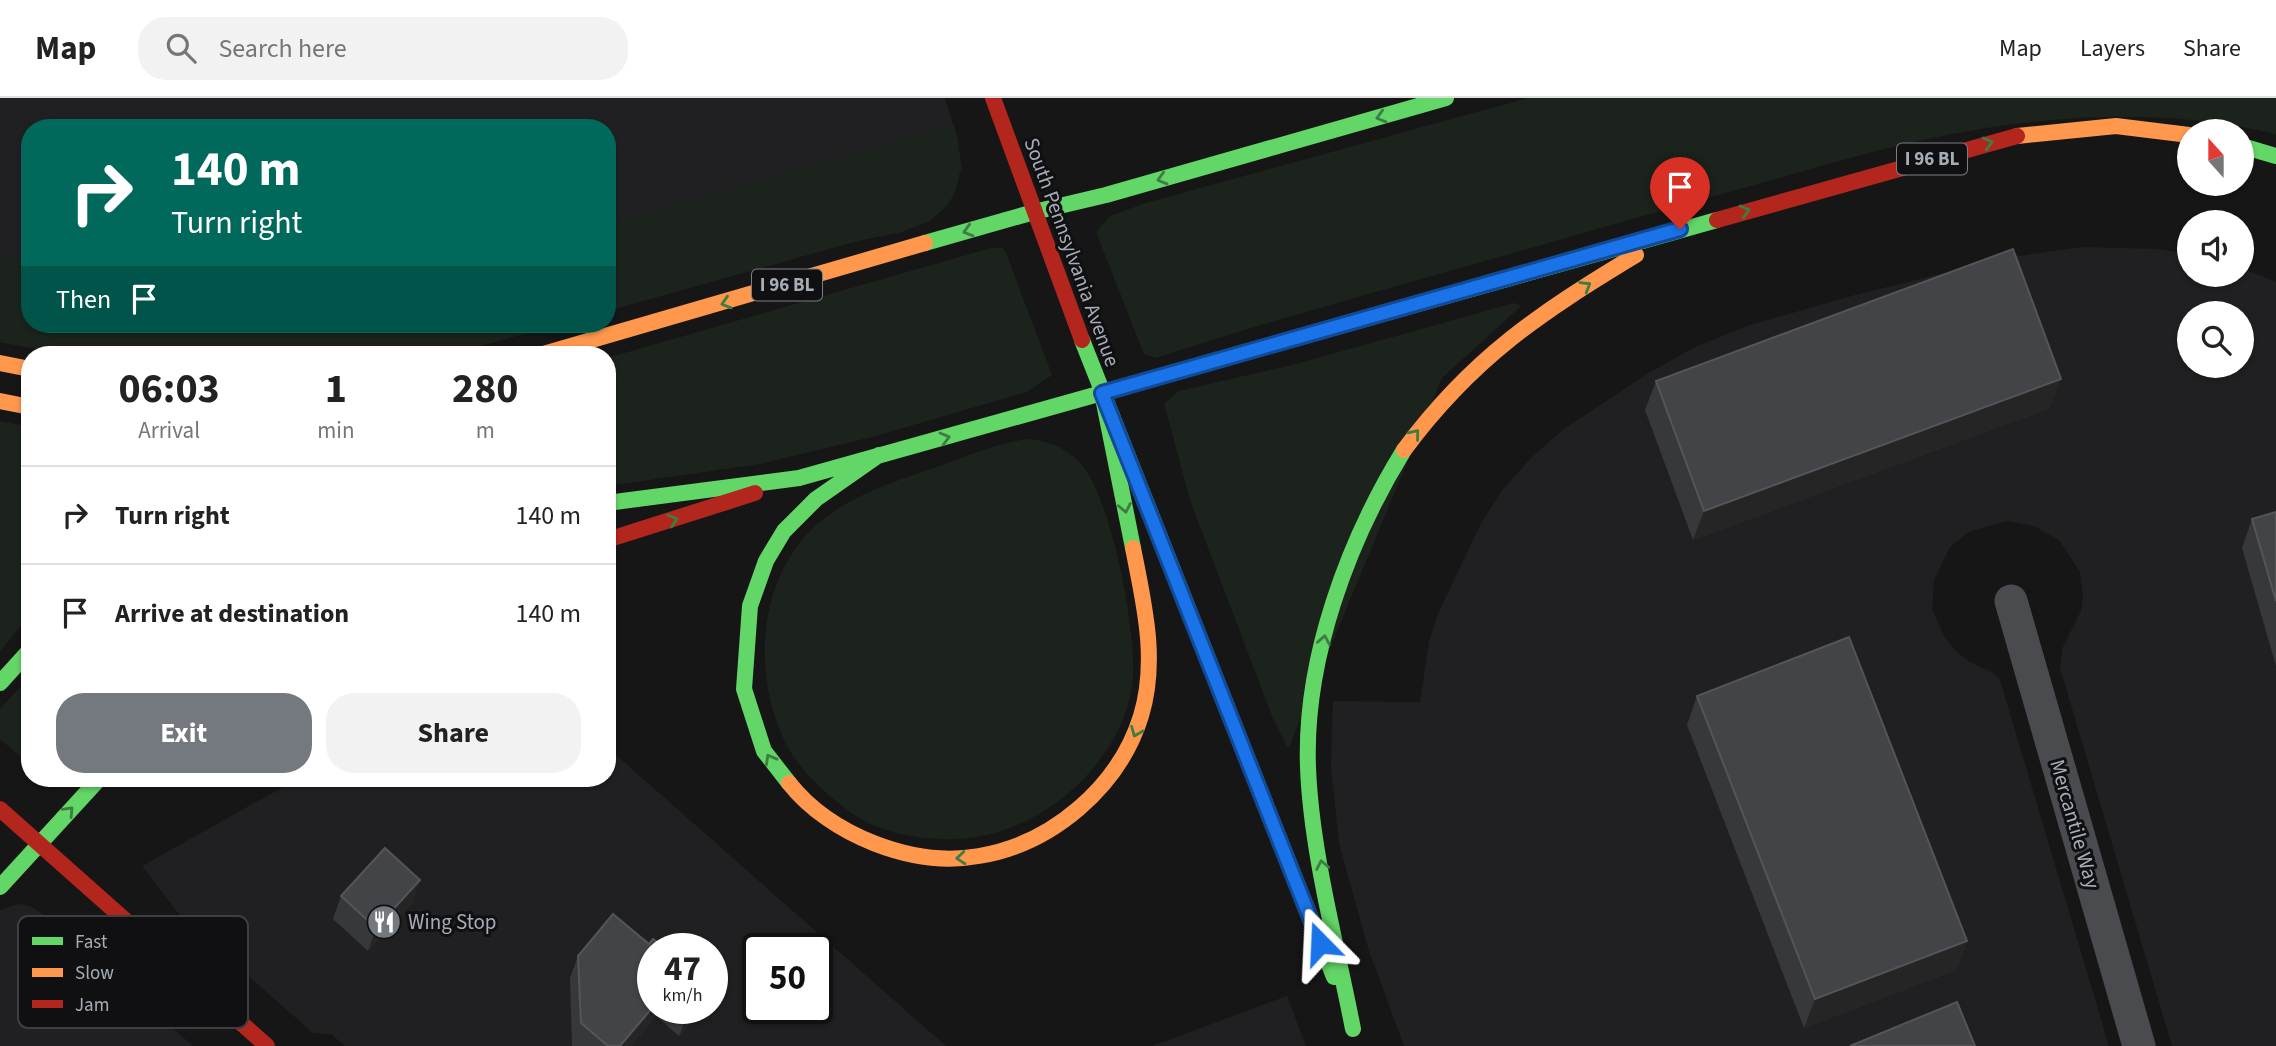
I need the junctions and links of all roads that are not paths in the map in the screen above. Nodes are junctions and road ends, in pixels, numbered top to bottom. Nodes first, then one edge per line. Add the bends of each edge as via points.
1 (993, 98) edge
2 (1446, 98) edge
3 (2177, 134) edge
4 (2254, 150) edge
5 (2276, 156) edge
6 (1034, 212) junction
7 (1680, 229) junction
8 (616, 333) edge
9 (616, 333) edge
10 (571, 346) edge
11 (0, 363) edge
12 (21, 367) edge
13 (1102, 393) junction
14 (0, 401) edge
15 (21, 405) edge
16 (879, 455) junction
17 (799, 478) junction
18 (616, 502) edge
19 (616, 537) edge
20 (2011, 601) dead end
21 (21, 660) edge
22 (0, 682) edge
23 (92, 787) edge
24 (0, 809) edge
25 (39, 844) junction
26 (0, 887) edge
27 (120, 916) edge
28 (247, 1028) edge
29 (1353, 1028) junction
30 (267, 1046) edge
31 (1359, 1046) edge
32 (2139, 1046) edge

1 - 6 main road, South Pennsylvania Avenue
2 -> 6 main road, I 96 BL
7 -> 3 main road, I 96 BL via 2010,137 2116,127
4 - 5 main road
6 -> 8 main road, I 96 BL
6 - 13 main road, South Pennsylvania Avenue
7 - 13 main road, I 96 BL
29 -> 7 main road via 1307,767 1313,699 1329,614 1355,536 1395,458 1475,367 1553,306
9 -> 10 main road, I 96 BL
11 - 12 main road
16 -> 13 main road, I 96 BL
13 -> 16 main road via 1148,626 1147,697 1128,750 1094,795 1055,828 1004,851 956,859 921,858 851,836 793,791 776,771 753,725 745,694 744,638 766,560 797,517
13 - 29 main road, South Pennsylvania Avenue
14 - 15 main road
16 - 17 main road, I 96 BL
17 - 18 main road, I 96 BL
19 -> 17 main road
20 - 32 street, Mercantile Way
21 - 22 main road
25 -> 23 main road
24 - 25 main road
25 - 26 main road
25 - 27 main road
28 - 30 main road
29 - 31 main road, South Pennsylvania Avenue

